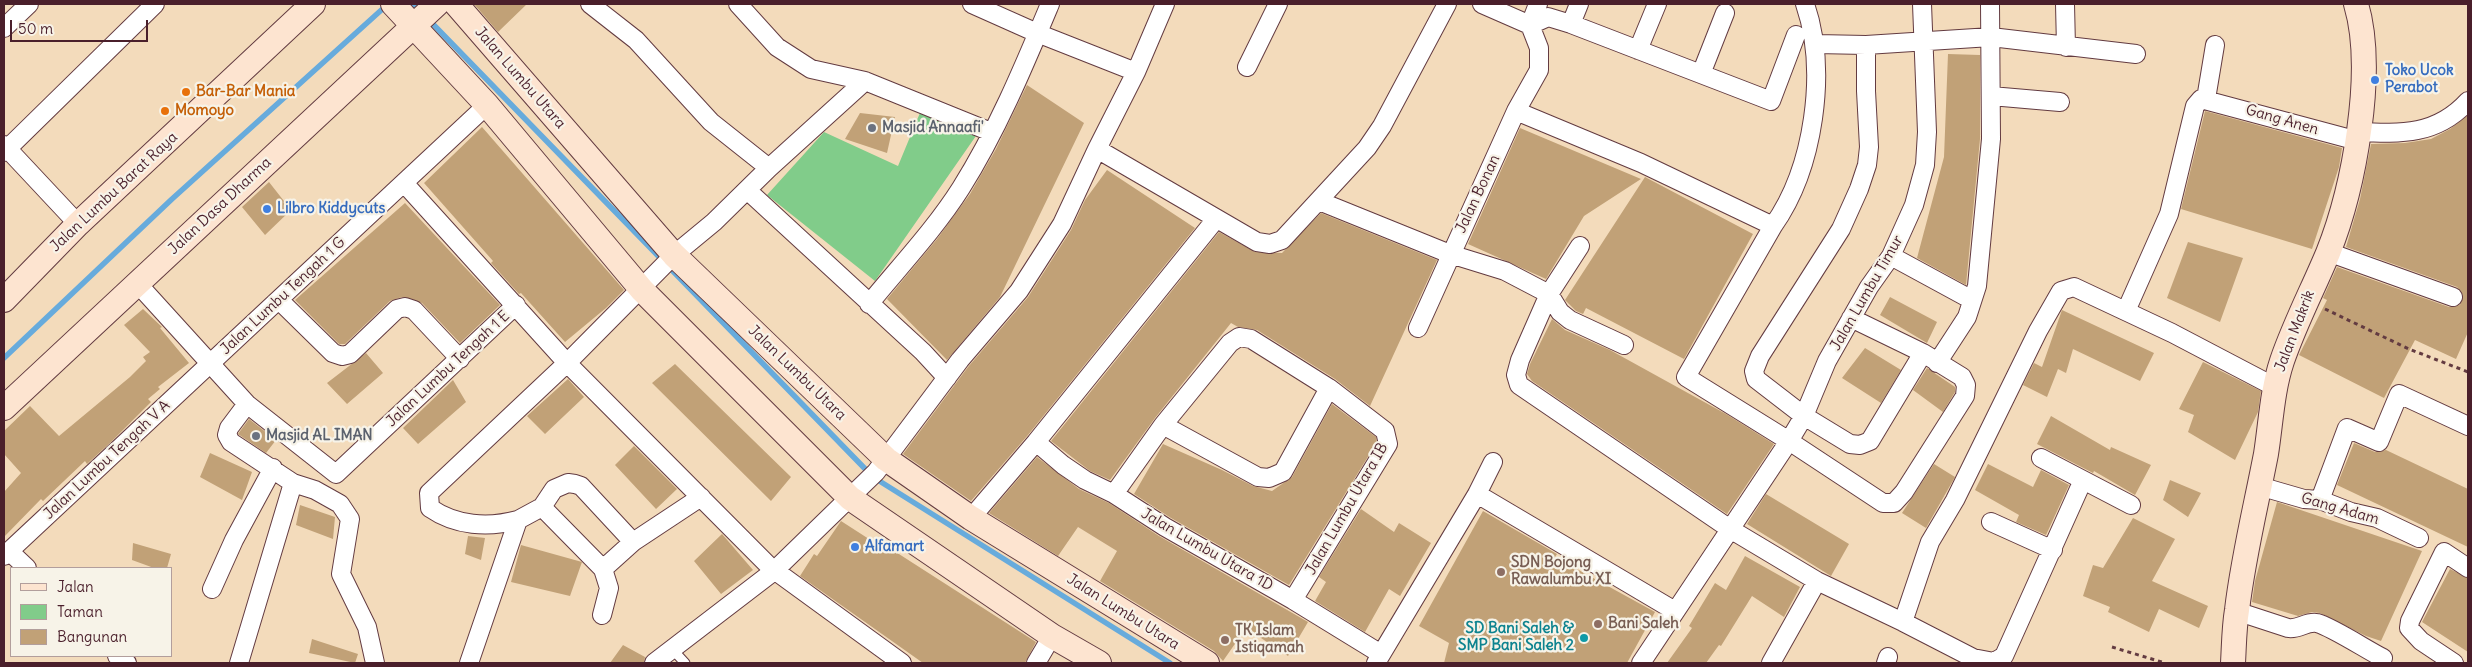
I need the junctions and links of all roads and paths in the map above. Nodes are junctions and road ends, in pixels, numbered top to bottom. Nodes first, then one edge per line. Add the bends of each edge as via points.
1 (154, 4) edge
2 (313, 4) edge
3 (738, 4) edge
4 (972, 4) edge
5 (1050, 4) edge
6 (1165, 4) edge
7 (1278, 4) edge
8 (1447, 4) edge
9 (1482, 4) edge
10 (1538, 4) edge
11 (1579, 4) edge
12 (1657, 4) edge
13 (1805, 4) edge
14 (1922, 4) edge
15 (1990, 4) edge
16 (2065, 4) edge
17 (2356, 4) edge
18 (23, 6) edge
19 (600, 7) edge
20 (422, 11) edge
21 (1725, 13) dead end
22 (1571, 24) junction
23 (1530, 25) junction
24 (4, 28) edge
25 (1037, 34) junction
26 (1796, 35) dead end
27 (1990, 37) junction
28 (1922, 40) junction
29 (1816, 44) junction
30 (1866, 45) junction
31 (2215, 45) dead end
32 (2066, 47) junction
33 (1638, 50) junction
34 (2136, 54) dead end
35 (1247, 67) dead end
36 (1136, 72) junction
37 (1701, 74) junction
38 (865, 81) junction
39 (1990, 96) junction
40 (2206, 99) junction
41 (2468, 101) edge
42 (2060, 102) dead end
43 (487, 105) junction
44 (1516, 111) junction
45 (991, 132) junction
46 (2358, 136) junction
47 (5, 149) edge
48 (1096, 149) junction
49 (769, 168) junction
50 (404, 183) junction
51 (747, 190) junction
52 (1318, 201) junction
53 (1216, 219) junction
54 (78, 224) junction
55 (1773, 226) junction
56 (1580, 246) dead end
57 (2328, 252) junction
58 (1450, 254) junction
59 (1891, 256) junction
60 (671, 258) junction
61 (137, 283) junction
62 (646, 285) junction
63 (1549, 294) junction
64 (2453, 296) dead end
65 (2306, 299) junction
66 (4, 300) edge
67 (279, 300) junction
68 (1972, 300) junction
69 (869, 304) junction
70 (516, 305) junction
71 (2126, 311) junction
72 (1851, 318) junction
73 (1418, 328) dead end
74 (1624, 345) dead end
75 (1930, 358) junction
76 (460, 359) junction
77 (567, 363) junction
78 (210, 364) junction
79 (2468, 372) edge
80 (947, 378) junction
81 (2275, 387) junction
82 (1329, 388) junction
83 (247, 404) junction
84 (4, 408) edge
85 (1804, 416) junction
86 (1163, 425) junction
87 (2468, 426) edge
88 (1789, 441) junction
89 (1036, 442) junction
90 (2041, 458) dead end
91 (1494, 462) dead end
92 (881, 465) junction
93 (274, 468) junction
94 (2083, 480) junction
95 (293, 483) junction
96 (2259, 486) junction
97 (854, 494) junction
98 (1114, 494) junction
99 (1477, 494) junction
100 (701, 496) junction
101 (2320, 500) junction
102 (2131, 505) dead end
103 (542, 506) junction
104 (971, 518) junction
105 (518, 520) junction
106 (1991, 522) dead end
107 (1730, 529) junction
108 (2419, 538) dead end
109 (633, 542) junction
110 (2053, 550) junction
111 (6, 553) edge
112 (26, 567) edge
113 (2468, 568) edge
114 (603, 569) junction
115 (774, 571) junction
116 (1817, 581) junction
117 (212, 589) dead end
118 (1293, 600) junction
119 (2236, 610) junction
120 (1676, 611) junction
121 (602, 615) dead end
122 (1903, 622) junction
123 (1052, 636) junction
124 (2112, 647) dead end
125 (673, 650) junction
126 (2383, 658) dead end
127 (1379, 659) edge
128 (1972, 661) edge
129 (239, 663) edge
130 (375, 663) edge
131 (469, 663) edge
132 (654, 663) edge
133 (684, 663) edge
134 (902, 663) edge
135 (1036, 663) edge
136 (1099, 663) edge
137 (1206, 663) edge
138 (1641, 663) edge
139 (1771, 663) edge
140 (2165, 663) edge
141 (2233, 663) edge
142 (2454, 663) edge

1 - 47 street
2 - 54 street, Jalan Lumbu Barat Raya
3 - 38 street via 790,57 810,69
4 - 25 street
5 - 25 street
6 - 36 street
7 - 35 street
8 - 52 street via 1382,126 1367,148
9 - 23 street
10 - 23 street
11 - 22 street
12 - 33 street
13 - 29 street
14 - 28 street, Jalan Lumbu Timur
15 - 27 street
16 - 32 street
17 - 46 street, Jalan Makrik via 2364,37
18 - 24 street
19 - 49 street via 636,40 711,122
20 - 43 street
20 - 60 street, Jalan Lumbu Utara
20 - 61 street, Jalan Dasa Dharma
21 - 37 street
22 - 23 street via 1548,17
22 - 33 street
23 - 44 street, Jalan Bonan via 1539,48 1539,70
25 - 36 street
25 - 45 street
26 - 37 street via 1771,101
27 - 28 street
27 - 32 street
27 - 39 street
28 - 30 street
28 - 59 street, Jalan Lumbu Timur via 1928,132 1925,165 1914,205
29 - 30 street
29 - 55 street via 1810,139 1788,205
30 - 85 street via 1869,147 1859,189 1841,229 1760,356 1754,371 1756,379
31 - 40 street
32 - 34 street
33 - 37 street
36 - 48 street
38 - 45 street
38 - 49 street
39 - 42 street
39 - 68 street via 1991,139 1980,264
40 - 46 street, Gang Anen
40 - 71 street via 2201,99 2195,106 2168,214
41 - 46 street, Gang Anen via 2440,124
43 - 50 street, Jalan Lumbu Tengah 1 G
43 - 62 street
44 - 55 street via 1641,163
44 - 58 street, Jalan Bonan
45 - 69 street via 972,170 946,210
46 - 57 street, Jalan Makrik via 2344,204
47 - 54 street
48 - 53 street
48 - 80 street via 1062,224 1035,270
49 - 51 street
50 - 67 street, Jalan Lumbu Tengah 1 G
50 - 70 street
51 - 60 street
51 - 69 street
52 - 53 street via 1277,243 1257,242
52 - 58 street
53 - 89 street
54 - 66 street, Jalan Lumbu Barat Raya
55 - 88 street via 1686,377
56 - 63 street
57 - 64 street
57 - 65 street, Jalan Makrik
58 - 63 street via 1505,271
58 - 73 street, Jalan Bonan
59 - 68 street
59 - 72 street, Jalan Lumbu Timur
60 - 62 street
60 - 92 street, Jalan Lumbu Utara
61 - 78 street
61 - 84 street, Jalan Dasa Dharma
62 - 77 street
62 - 97 street
63 - 74 street via 1560,312 1570,320
63 - 107 street via 1520,360 1516,375 1519,385
65 - 79 path via 2409,349
65 - 81 street, Jalan Makrik
67 - 76 street via 333,354 350,354 397,309 405,307 414,310
67 - 78 street, Jalan Lumbu Tengah 1 G
68 - 75 street via 1967,317
69 - 80 street
70 - 76 street, Jalan Lumbu Tengah 1 E
70 - 77 street
71 - 81 street
71 - 122 street via 2074,287 2061,291 1955,500 1930,542
72 - 75 street
72 - 85 street, Jalan Lumbu Timur via 1827,361
75 - 85 street via 1870,441 1850,444
75 - 88 street via 1962,377 1966,385 1965,396 1894,503 1883,503
76 - 83 street, Jalan Lumbu Tengah 1 E via 336,474
77 - 100 street
77 - 105 street via 429,493 430,508 445,519 500,525
78 - 83 street
78 - 111 street, Jalan Lumbu Tengah V A
80 - 92 street
81 - 96 street, Jalan Makrik
82 - 86 street, Jalan Lumbu Utara IB via 1251,339 1239,337 1230,343
82 - 86 street via 1283,472 1269,478 1258,477
82 - 118 street, Jalan Lumbu Utara IB via 1385,431 1388,444
83 - 93 street via 227,435 231,442
85 - 88 street, Jalan Lumbu Timur
86 - 98 street, Jalan Lumbu Utara IB
87 - 101 street via 2399,394 2379,442 2347,428
88 - 107 street, Jalan Lumbu Timur
89 - 98 street, Jalan Lumbu Utara 1D via 1085,480
89 - 104 street
90 - 94 street
91 - 99 street
92 - 97 street
92 - 104 street, Jalan Lumbu Utara
93 - 95 street
93 - 117 street via 234,540
94 - 102 street
94 - 110 street
95 - 129 street
95 - 130 street via 315,490 340,504 350,519 341,574 367,627
96 - 101 street, Gang Adam via 2304,499
96 - 119 street, Jalan Makrik
97 - 115 street
97 - 123 street
98 - 118 street, Jalan Lumbu Utara 1D via 1165,528
99 - 120 street
99 - 127 street
100 - 109 street
100 - 115 street
101 - 108 street, Gang Adam via 2377,518
103 - 105 street
103 - 109 street via 554,489 568,483 581,486
103 - 114 street
104 - 137 street, Jalan Lumbu Utara
105 - 131 street
106 - 110 street
107 - 116 street
107 - 120 street, Jalan Lumbu Timur
109 - 114 street
110 - 128 street via 2004,656 1994,662
111 - 112 street
113 - 142 street via 2444,552 2410,621 2409,628 2421,641
114 - 121 street via 609,588
115 - 125 street
115 - 134 street
116 - 122 street
116 - 139 street
118 - 127 street, Jalan Lumbu Utara 1D
119 - 126 street via 2288,628 2318,624
119 - 141 street, Jalan Makrik
120 - 138 street, Jalan Lumbu Timur
122 - 128 street
123 - 135 street
123 - 136 street
124 - 140 path
125 - 132 street
125 - 133 lane

